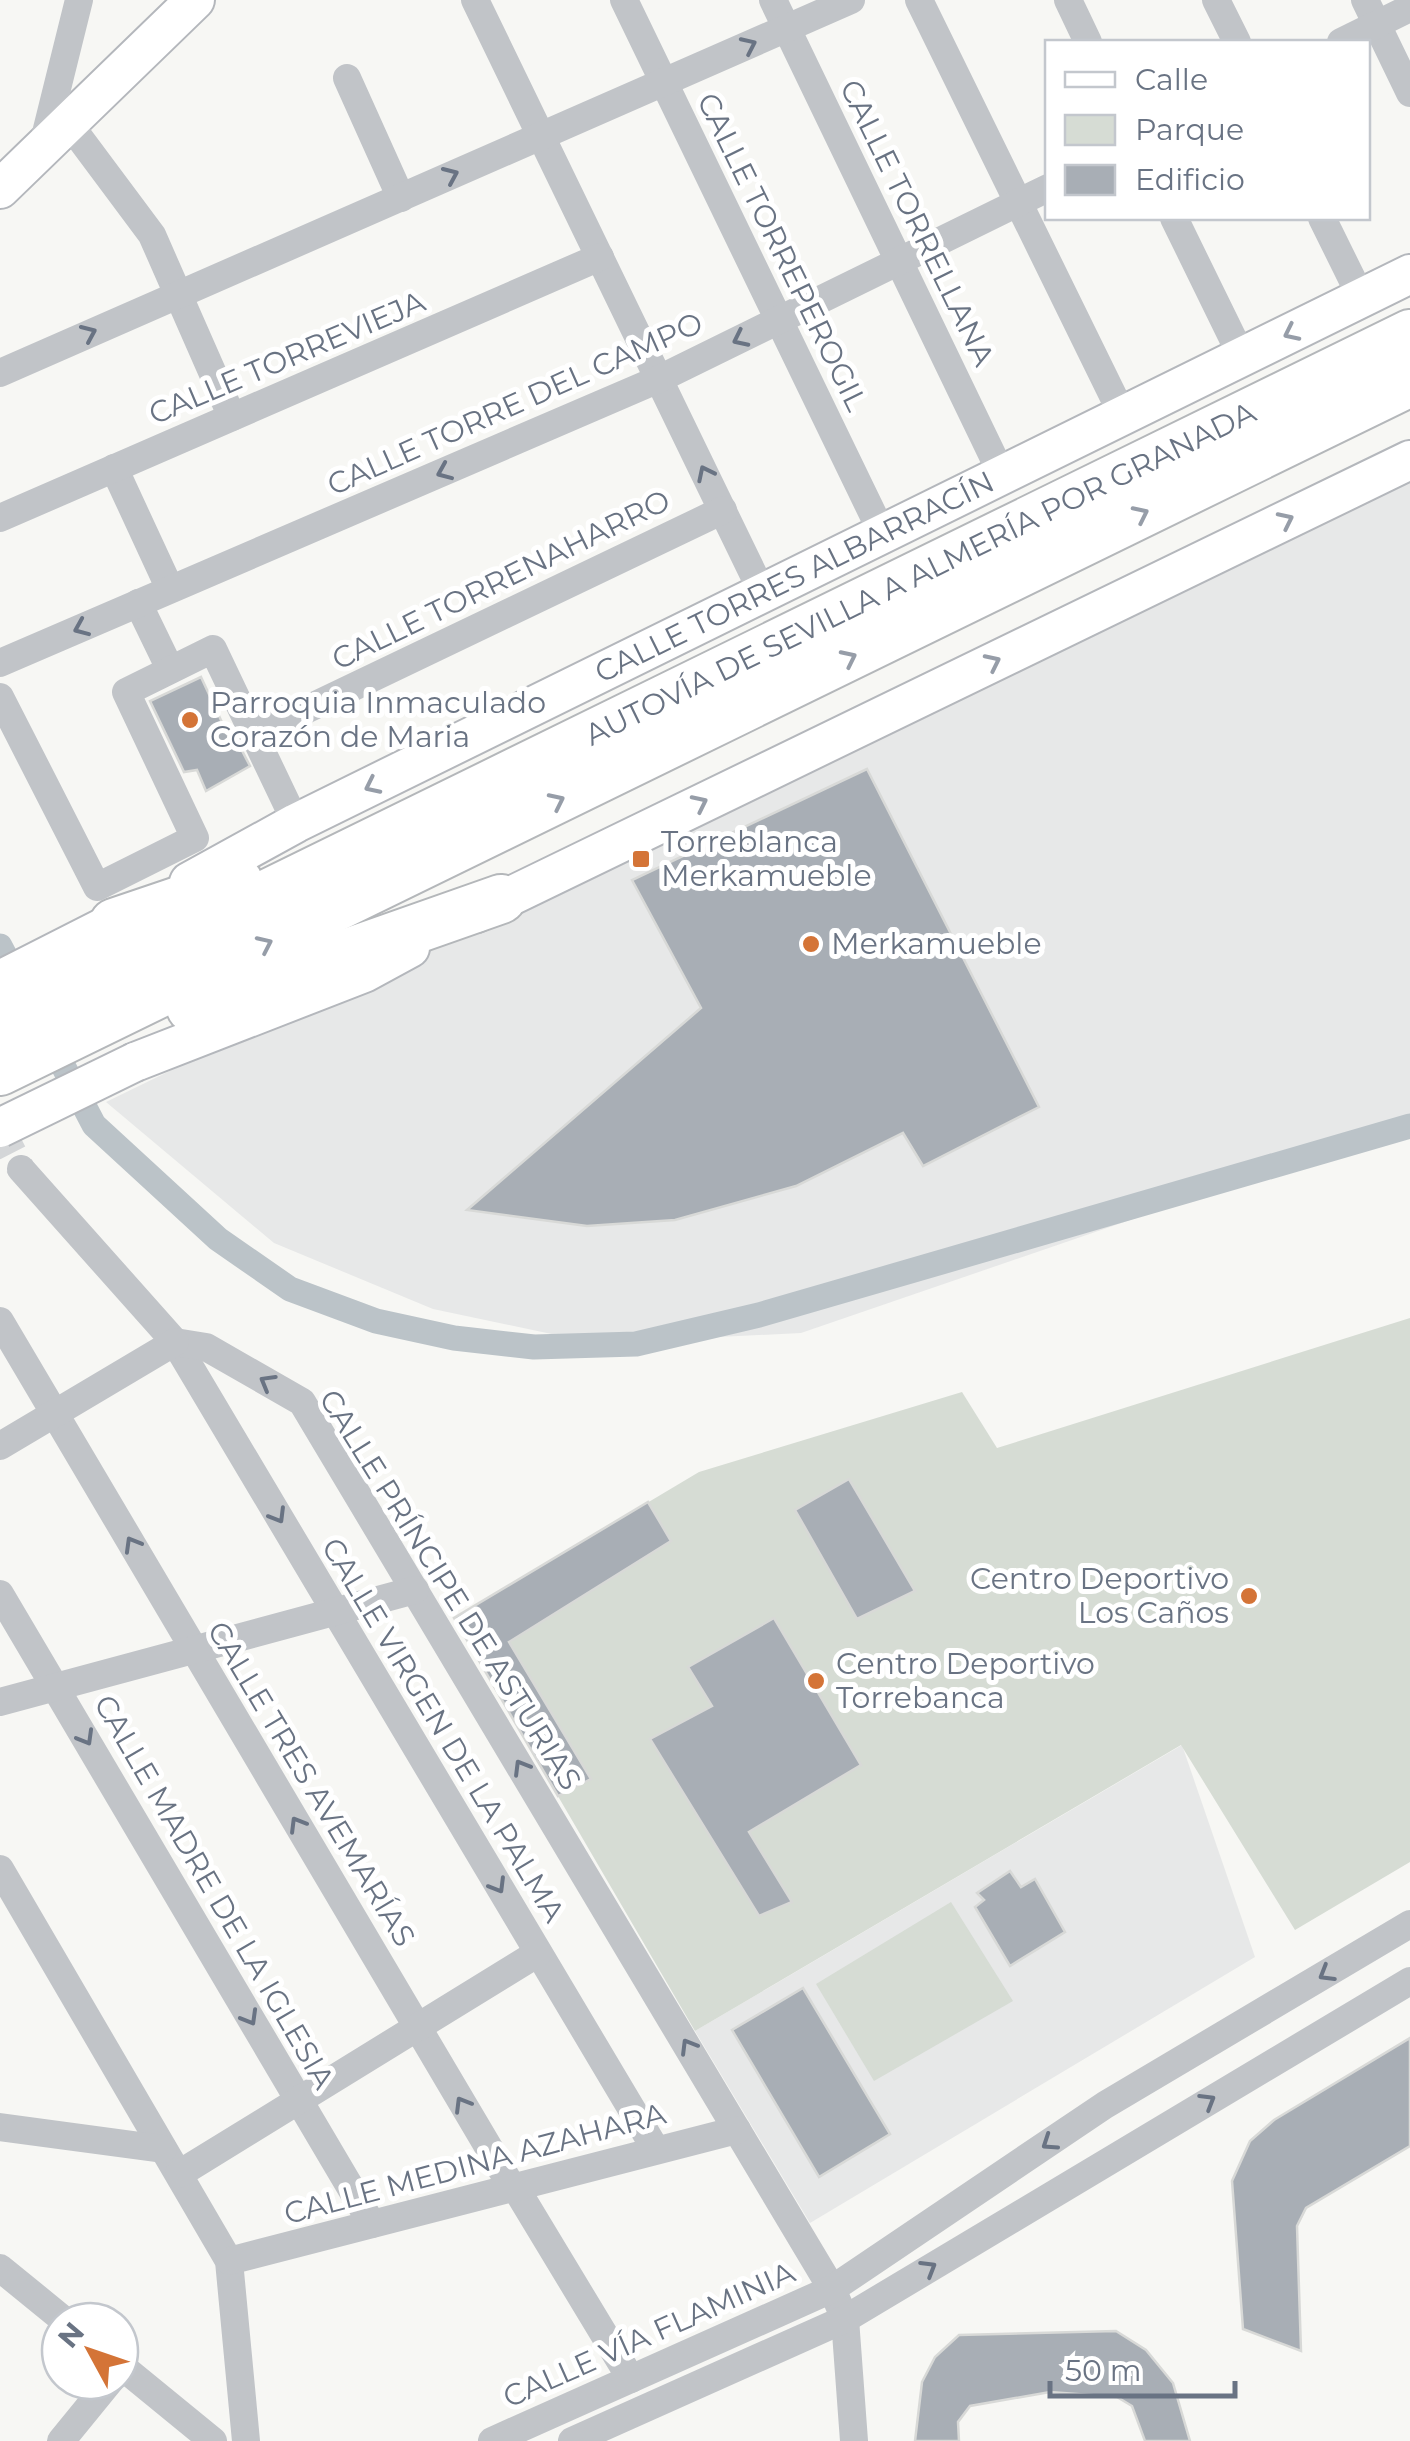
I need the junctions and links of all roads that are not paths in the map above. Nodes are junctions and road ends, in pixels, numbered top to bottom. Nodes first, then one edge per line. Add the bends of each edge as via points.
1 (79, 0) edge
2 (195, 0) edge
3 (475, 0) edge
4 (624, 0) edge
5 (773, 0) edge
6 (851, 0) edge
7 (919, 0) edge
8 (1068, 0) edge
9 (1216, 0) edge
10 (1410, 8) edge
11 (1371, 12) edge
12 (787, 28) junction
13 (1087, 40) edge
14 (1236, 40) edge
15 (1343, 40) edge
16 (347, 78) dead end
17 (664, 84) junction
18 (1410, 93) edge
19 (70, 125) junction
20 (540, 135) junction
21 (41, 152) junction
22 (0, 189) edge
23 (1045, 189) edge
24 (401, 198) junction
25 (1018, 202) junction
26 (1175, 220) edge
27 (1323, 220) edge
28 (600, 257) junction
29 (900, 260) junction
30 (1410, 274) edge
31 (180, 294) junction
32 (1362, 299) junction
33 (779, 320) junction
34 (1410, 334) edge
35 (1242, 357) junction
36 (0, 373) edge
37 (659, 379) junction
38 (1410, 382) edge
39 (1122, 416) junction
40 (232, 417) junction
41 (1410, 460) edge
42 (114, 468) junction
43 (1002, 475) junction
44 (723, 510) junction
45 (0, 518) edge
46 (882, 533) junction
47 (170, 590) junction
48 (762, 592) junction
49 (138, 604) junction
50 (0, 663) edge
51 (170, 669) junction
52 (0, 697) edge
53 (253, 734) junction
54 (296, 824) junction
55 (501, 899) junction
56 (98, 950) junction
57 (0, 980) edge
58 (0, 1025) edge
59 (0, 1072) edge
60 (0, 1128) edge
61 (21, 1169) tunnel mouth
62 (0, 1321) edge
63 (175, 1342) junction
64 (55, 1414) junction
65 (0, 1446) edge
66 (415, 1590) junction
67 (0, 1594) edge
68 (334, 1611) junction
69 (194, 1650) junction
70 (56, 1688) junction
71 (0, 1702) edge
72 (0, 1869) edge
73 (1410, 1924) edge
74 (538, 1953) junction
75 (1410, 1980) edge
76 (418, 2029) junction
77 (300, 2103) junction
78 (0, 2127) edge
79 (738, 2130) junction
80 (163, 2148) junction
81 (656, 2150) junction
82 (179, 2174) junction
83 (513, 2187) junction
84 (372, 2224) junction
85 (229, 2261) junction
86 (0, 2268) edge
87 (832, 2289) junction
88 (40, 2301) edge
89 (845, 2318) junction
90 (631, 2379) junction
91 (140, 2387) edge
92 (94, 2401) edge
93 (62, 2441) edge
94 (213, 2441) edge
95 (246, 2441) edge
96 (492, 2441) edge
97 (572, 2441) edge
98 (854, 2441) edge

1 - 21 street
2 - 19 street
3 - 20 street
4 - 17 street, CALLE TORREPEROGIL
5 - 12 street, CALLE TORRELLANA
6 - 12 street
7 - 25 street
8 - 13 street
9 - 14 street
10 - 11 street
11 - 15 street
11 - 18 street
17 -> 12 street
12 - 29 street, CALLE TORRELLANA
16 - 24 street
17 - 20 street
17 - 33 street, CALLE TORREPEROGIL
19 - 21 street
19 - 31 street via 152,235
24 -> 20 street
20 - 28 street
21 - 22 street
23 - 25 street, CALLE TORRE DEL CAMPO
24 - 31 street
25 - 29 street, CALLE TORRE DEL CAMPO
25 - 39 street
26 - 35 street
27 - 32 street
28 - 37 street
28 - 40 street, CALLE TORREVIEJA
29 - 33 street, CALLE TORRE DEL CAMPO
29 - 43 street, CALLE TORRELLANA
30 - 32 street, CALLE TORRES ALBARRACÍN
36 -> 31 street
31 - 40 street
32 -> 35 street, CALLE TORRES ALBARRACÍN
33 -> 37 street, CALLE TORRE DEL CAMPO
33 - 46 street, CALLE TORREPEROGIL
34 - 56 highway, AUTOVÍA DE SEVILLA A ALMERÍA POR GRANADA via 417,821
35 - 39 street, CALLE TORRES ALBARRACÍN
44 -> 37 street
37 -> 47 street, CALLE TORRE DEL CAMPO
56 -> 38 highway, AUTOVÍA DE SEVILLA A ALMERÍA POR GRANADA via 278,938
39 - 43 street, CALLE TORRES ALBARRACÍN
40 - 42 street, CALLE TORREVIEJA
55 -> 41 street
42 - 45 street, CALLE TORREVIEJA
42 - 47 street
43 - 46 street, CALLE TORRES ALBARRACÍN
44 - 48 street
44 - 53 street, CALLE TORRENAHARRO
46 - 48 street, CALLE TORRES ALBARRACÍN
47 - 49 street, CALLE TORRE DEL CAMPO
48 -> 54 street, CALLE TORRES ALBARRACÍN
49 -> 50 street, CALLE TORRE DEL CAMPO
49 - 51 street
51 - 53 street via 213,649
51 - 56 street via 126,692 195,838
52 - 56 street
53 - 54 street
54 - 56 street, CALLE TORRES ALBARRACÍN
55 - 56 highway via 172,1015
55 - 60 street, bridge via 364,972 135,1062
56 - 57 street, CALLE TORRES ALBARRACÍN
56 - 58 highway, AUTOVÍA DE SEVILLA A ALMERÍA POR GRANADA
56 - 59 highway, AUTOVÍA DE SEVILLA A ALMERÍA POR GRANADA
61 - 63 street
62 - 64 street, CALLE TRES AVEMARÍAS
63 - 64 street
66 -> 63 street, CALLE PRÍNCIPE DE ASTURIAS via 302,1402 206,1346
63 -> 68 street, CALLE VIRGEN DE LA PALMA
64 - 65 street
69 -> 64 street, CALLE TRES AVEMARÍAS
66 - 68 street
79 -> 66 street, CALLE PRÍNCIPE DE ASTURIAS
67 - 70 street, CALLE MADRE DE LA IGLESIA
68 - 69 street
68 -> 74 street, CALLE VIRGEN DE LA PALMA
69 - 70 street
76 -> 69 street, CALLE TRES AVEMARÍAS
70 - 71 street
70 -> 77 street, CALLE MADRE DE LA IGLESIA
72 - 80 street
73 -> 87 street, CALLE VÍA FLAMINIA via 1105,2105
74 - 76 street
74 - 81 street, CALLE VIRGEN DE LA PALMA
89 -> 75 street
76 - 77 street
83 -> 76 street, CALLE TRES AVEMARÍAS
77 - 82 street
77 - 84 street, CALLE MADRE DE LA IGLESIA
78 - 80 street
79 - 81 street, CALLE MEDINA AZAHARA
79 - 87 street, CALLE PRÍNCIPE DE ASTURIAS
80 - 82 street
81 - 83 street, CALLE MEDINA AZAHARA
82 - 85 street
83 - 84 street, CALLE MEDINA AZAHARA
83 - 90 street, CALLE TRES AVEMARÍAS
84 - 85 street, CALLE MEDINA AZAHARA
85 - 95 street
86 - 88 street
87 - 89 street, CALLE PRÍNCIPE DE ASTURIAS
87 - 90 street, CALLE VÍA FLAMINIA
89 - 97 street
89 - 98 street, CALLE PRÍNCIPE DE ASTURIAS
90 - 96 street, CALLE VÍA FLAMINIA
91 - 94 street
92 - 93 street

